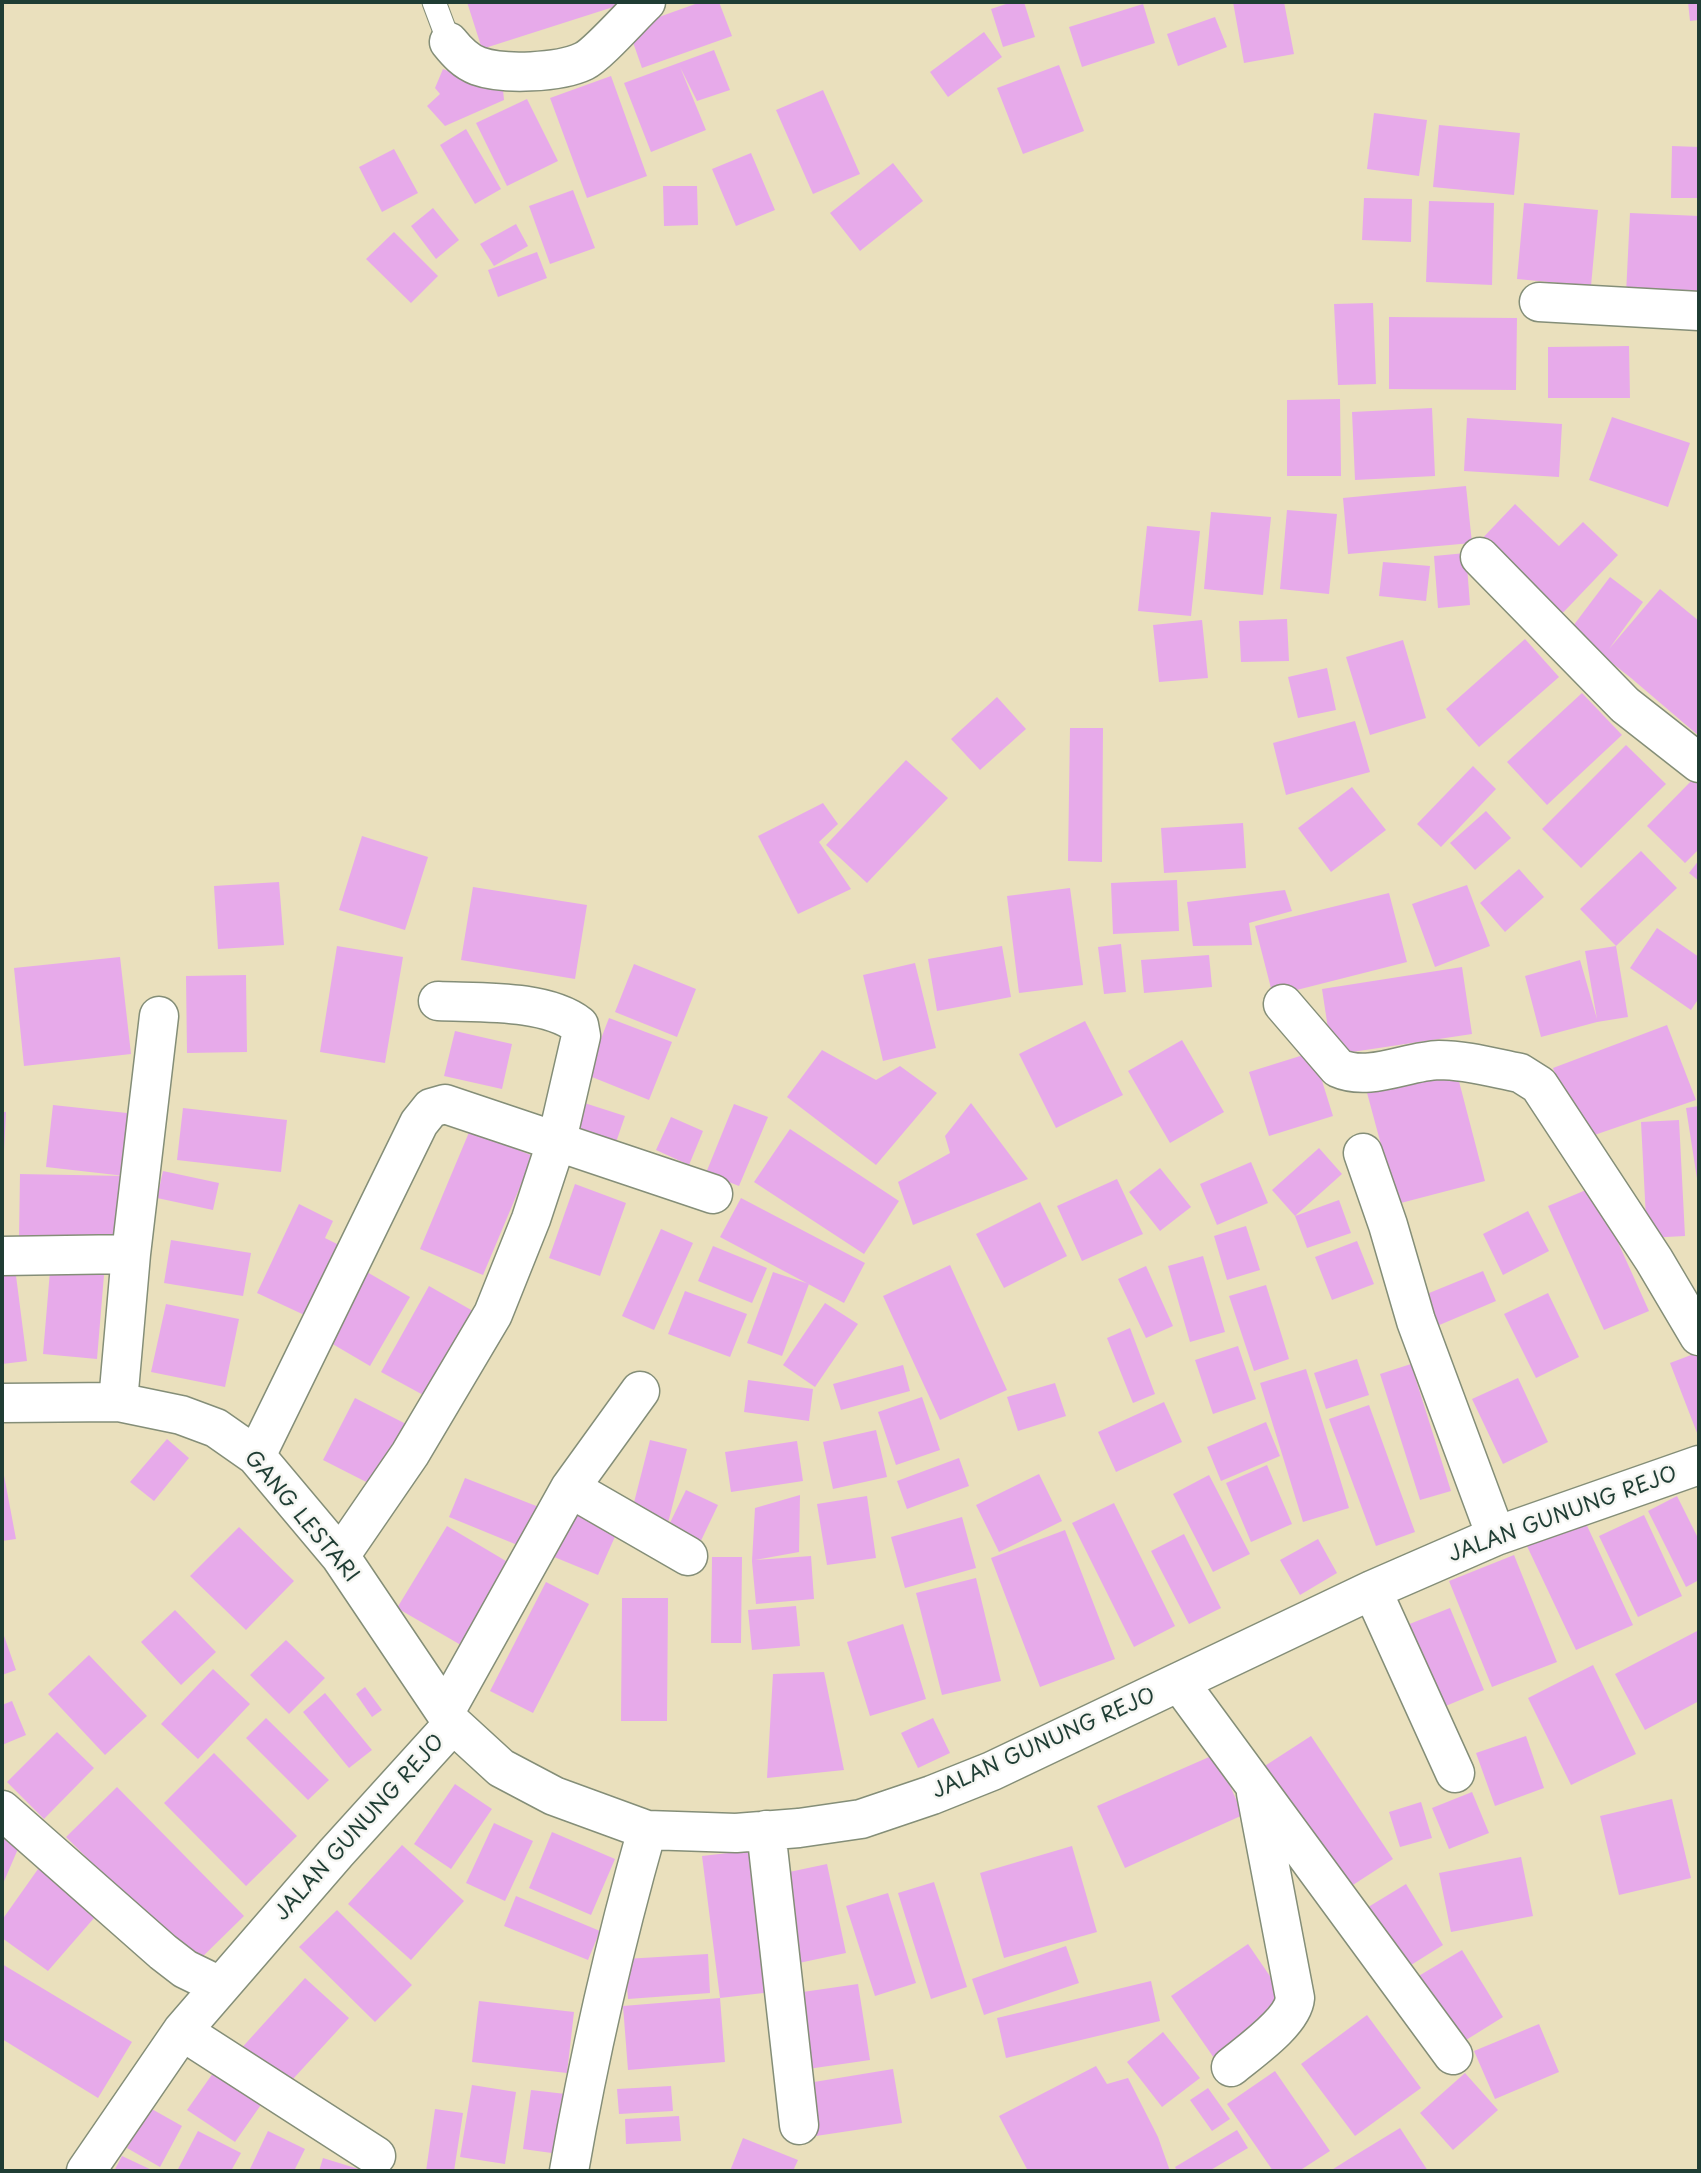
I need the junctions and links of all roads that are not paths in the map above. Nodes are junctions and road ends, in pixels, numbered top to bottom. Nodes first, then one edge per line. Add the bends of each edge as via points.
1 (434, 2) edge
2 (646, 2) edge
3 (449, 42) joint
4 (1539, 302) dead end
5 (1699, 311) edge
6 (1480, 557) dead end
7 (1699, 762) edge
8 (438, 1001) dead end
9 (1283, 1004) dead end
10 (159, 1016) dead end
11 (557, 1140) junction
12 (1363, 1153) dead end
13 (713, 1194) dead end
14 (131, 1254) junction
15 (2, 1256) edge
16 (1699, 1336) edge
17 (640, 1391) dead end
18 (118, 1402) junction
19 (2, 1403) edge
20 (256, 1457) junction
21 (1699, 1465) edge
22 (570, 1488) junction
23 (1496, 1536) junction
24 (341, 1556) junction
25 (688, 1556) dead end
26 (1373, 1590) junction
27 (1180, 1682) junction
28 (449, 1718) junction
29 (1455, 1773) dead end
30 (1254, 1782) junction
31 (2, 1810) edge
32 (647, 1830) junction
33 (766, 1830) junction
34 (220, 1986) junction
35 (182, 2031) junction
36 (1453, 2055) dead end
37 (1231, 2067) dead end
38 (799, 2125) dead end
39 (376, 2156) dead end
40 (86, 2171) edge
41 (569, 2171) edge

1 - 3 lane
2 - 3 street via 585,61 550,71 478,66
4 - 5 street
6 - 7 street via 1625,705
8 - 11 street via 522,1005 579,1025 581,1036
9 - 16 street via 1338,1068 1348,1073 1443,1060 1532,1078 1654,1259
10 - 14 street
11 - 13 street
11 - 20 street via 445,1104 431,1108 419,1123
11 - 24 street via 493,1314 410,1454
12 - 23 street via 1416,1321
14 - 15 street
14 - 18 street
17 - 22 street
18 - 19 street, GANG LESTARI
18 - 20 street, GANG LESTARI via 181,1415 216,1428
20 - 24 street, GANG LESTARI
21 - 23 street, JALAN GUNUNG REJO
22 - 25 street
22 - 28 street
23 - 26 street, JALAN GUNUNG REJO
24 - 28 street, GANG LESTARI
26 - 27 street, JALAN GUNUNG REJO
26 - 29 street
27 - 30 street
27 - 33 street, JALAN GUNUNG REJO via 932,1795 861,1819
28 - 32 street, JALAN GUNUNG REJO via 501,1768 554,1796
28 - 34 street, JALAN GUNUNG REJO
30 - 36 street
30 - 37 street via 1295,1998 1279,2026
31 - 34 street via 163,1952
32 - 33 street, JALAN GUNUNG REJO
32 - 41 street via 613,1953
33 - 38 street
34 - 35 street, JALAN GUNUNG REJO
35 - 39 street
35 - 40 street, JALAN GUNUNG REJO

